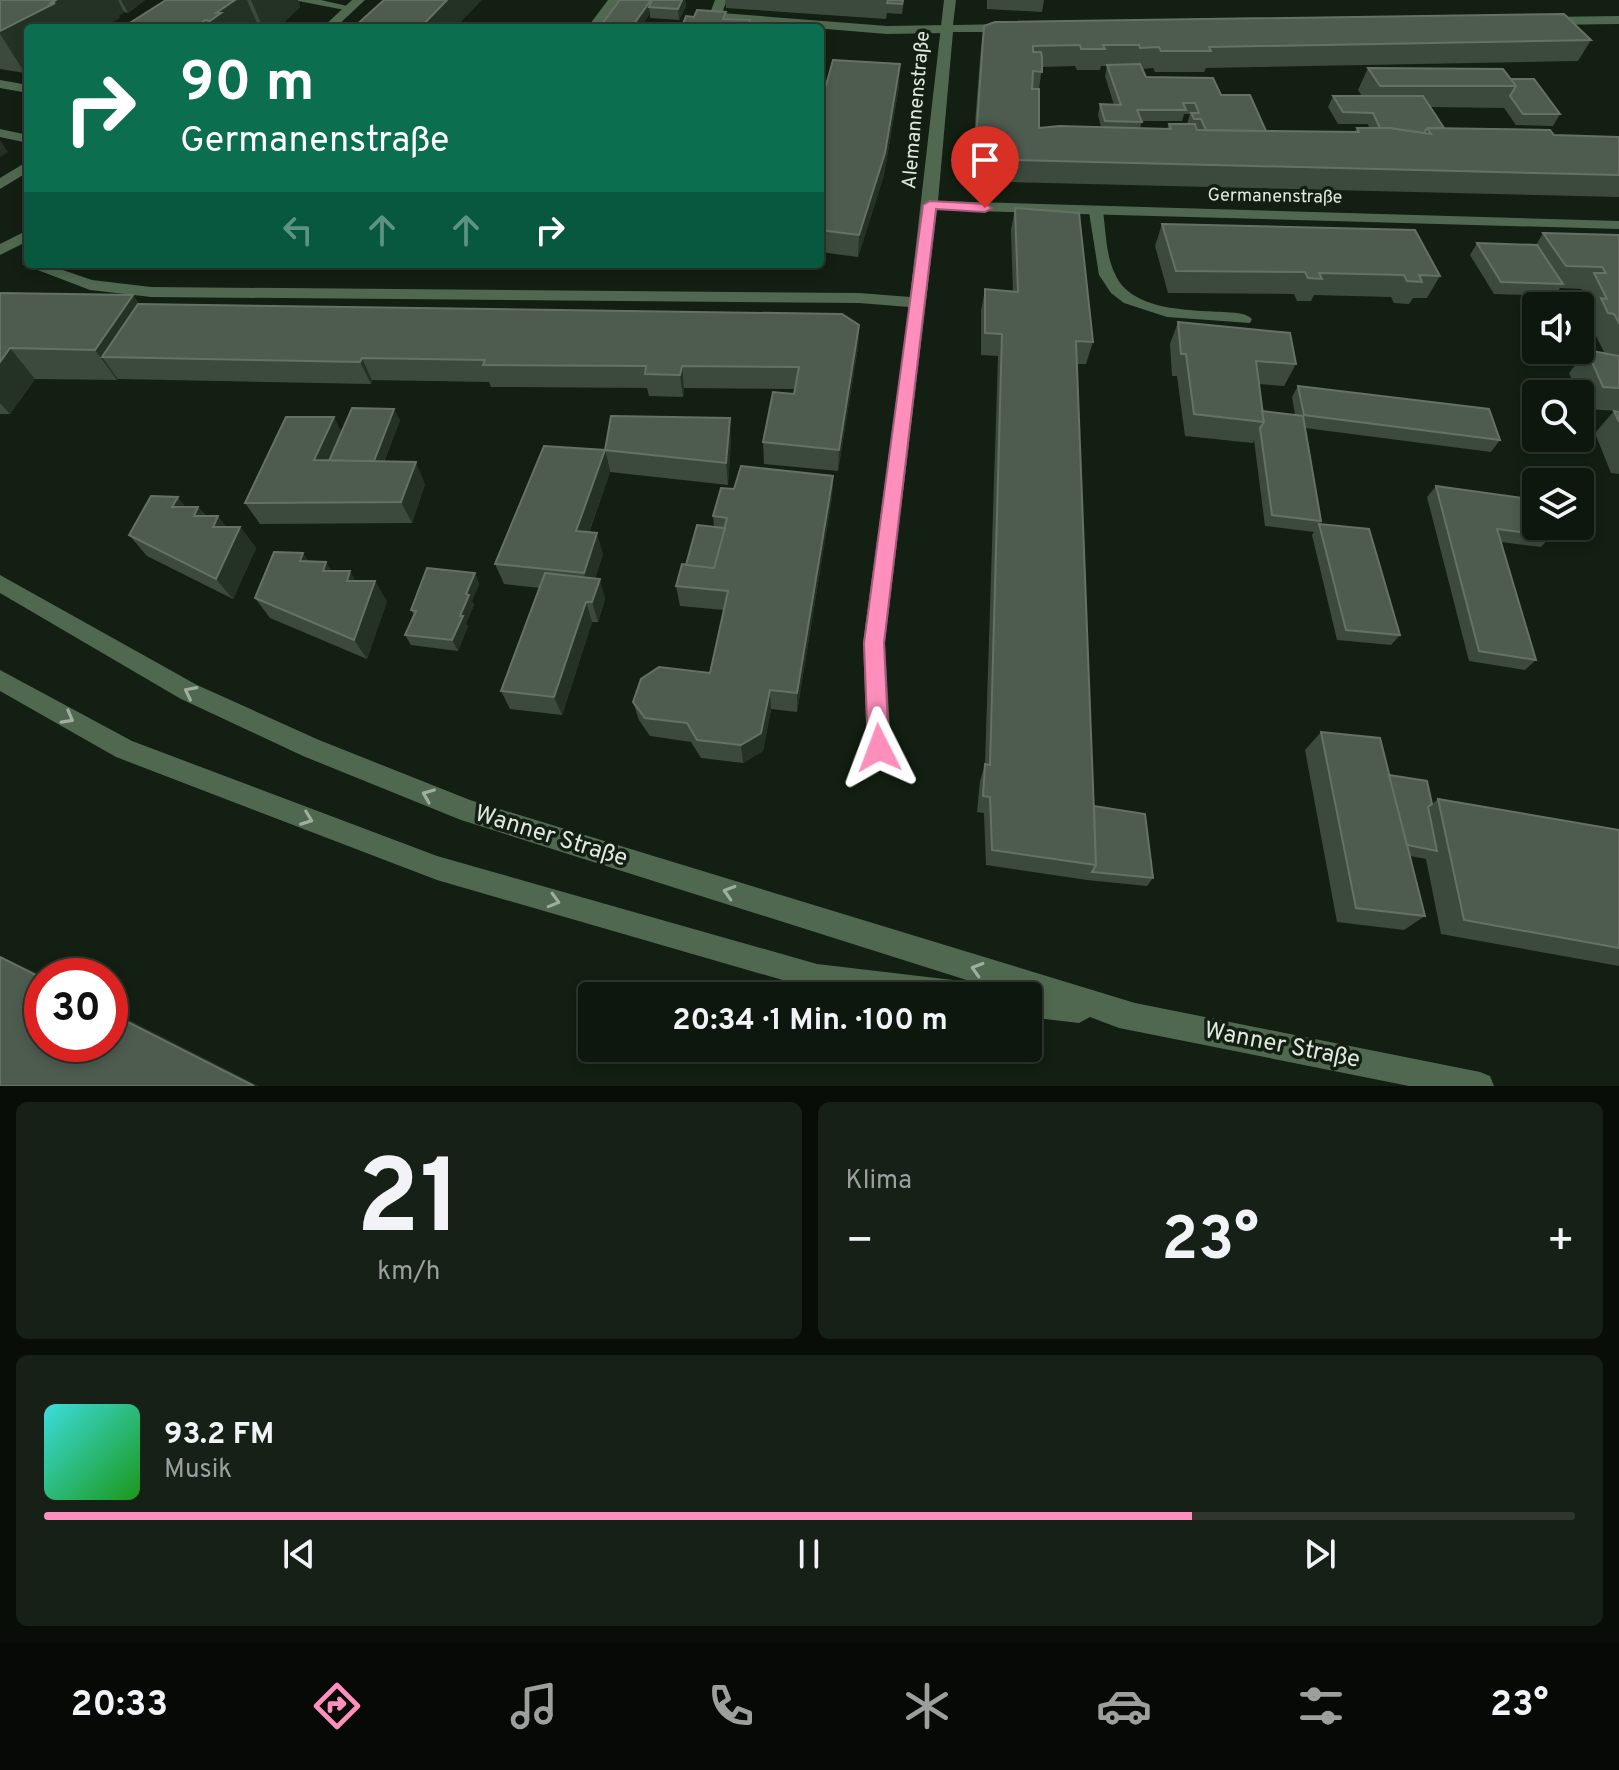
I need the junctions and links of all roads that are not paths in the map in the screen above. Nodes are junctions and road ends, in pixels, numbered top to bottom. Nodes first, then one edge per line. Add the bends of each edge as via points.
1 (299, 0) edge
2 (614, 0) edge
3 (721, 0) edge
4 (950, 0) edge
5 (355, 4) edge
6 (1619, 20) edge
7 (1537, 22) edge
8 (332, 24) edge
9 (596, 24) edge
10 (778, 24) edge
11 (824, 27) edge
12 (1025, 28) edge
13 (947, 29) junction
14 (0, 84) edge
15 (24, 88) edge
16 (0, 133) edge
17 (24, 138) edge
18 (24, 168) edge
19 (0, 185) edge
20 (930, 205) junction
21 (1096, 212) junction
22 (1619, 225) edge
23 (24, 237) edge
24 (0, 250) edge
25 (24, 261) edge
26 (43, 268) edge
27 (917, 303) junction
28 (1244, 319) dead end
29 (0, 583) edge
30 (0, 680) edge
31 (879, 748) dead end
32 (857, 982) edge
33 (1042, 1005) edge
34 (1132, 1016) junction
35 (1480, 1086) edge

1 - 5 street
2 - 9 street
3 - 10 street via 715,16
4 - 13 street, Alemannenstraße
5 - 8 street
6 - 7 street
11 - 13 street
12 - 13 street
13 - 20 street, Alemannenstraße
14 - 15 street
16 - 17 street
18 - 19 street
20 - 21 street, Germanenstraße
20 - 27 street, Alemannenstraße
21 - 22 street, Germanenstraße
21 - 28 street via 1107,274 1119,295 1179,314
23 - 24 street
24 - 25 street
26 - 27 street via 90,285 151,292 859,298
27 - 31 street, Alemannenstraße via 874,643
34 -> 29 street, Wanner Straße via 470,812 189,692
30 -> 32 street via 124,749 437,868 817,977
33 - 34 street, Wanner Straße
34 - 35 street, Wanner Straße

